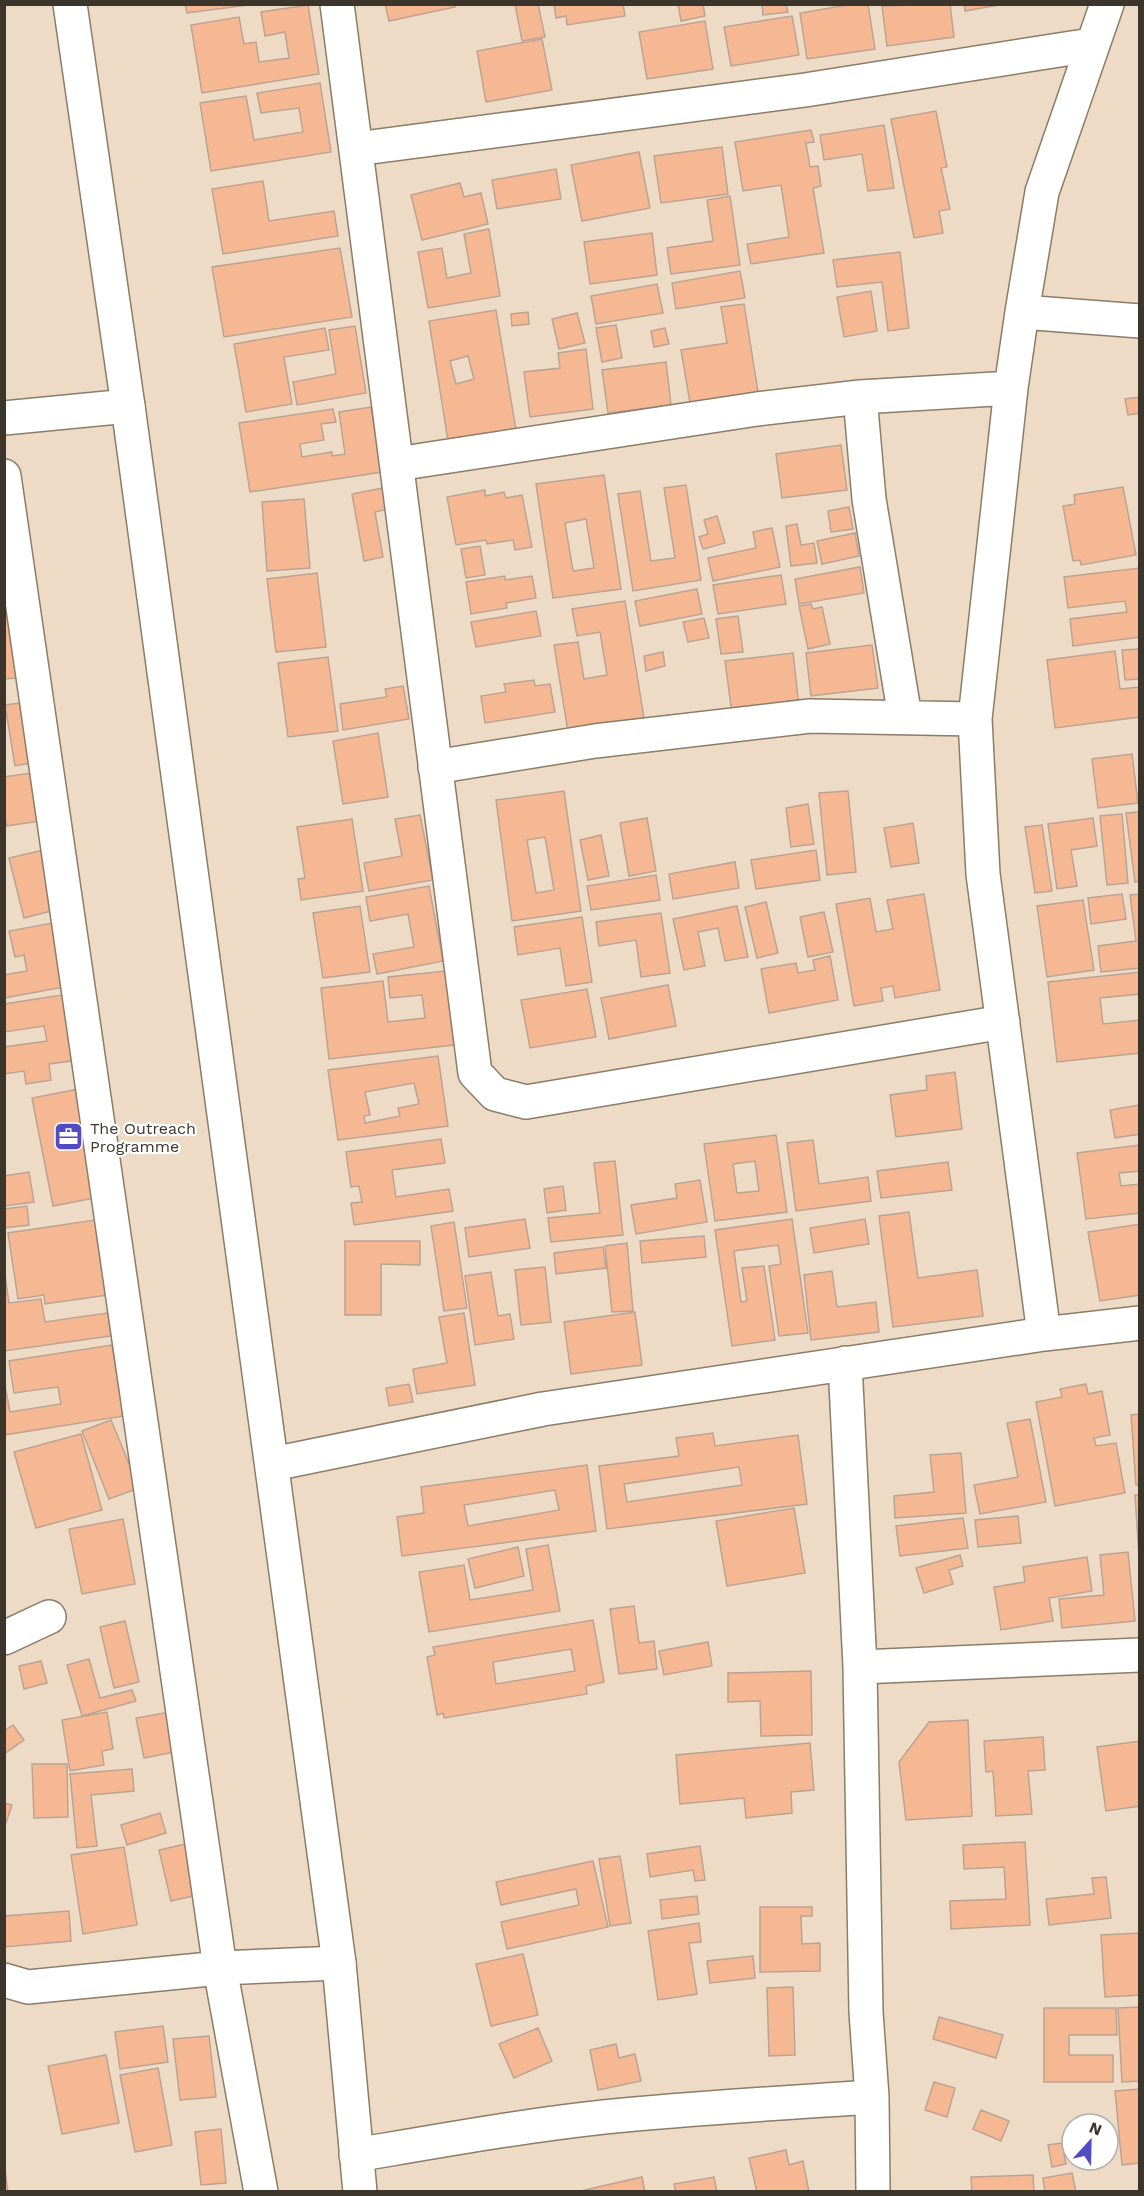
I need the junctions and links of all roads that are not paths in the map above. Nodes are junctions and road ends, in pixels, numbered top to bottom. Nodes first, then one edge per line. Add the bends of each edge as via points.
1 (70, 4) edge
2 (337, 4) edge
3 (1107, 4) edge
4 (1092, 45) junction
5 (356, 149) junction
6 (1022, 312) junction
7 (1140, 321) edge
8 (1011, 388) junction
9 (860, 397) junction
10 (128, 406) junction
11 (4, 418) edge
12 (397, 465) junction
13 (4, 476) edge
14 (905, 717) junction
15 (975, 719) junction
16 (435, 767) junction
17 (1003, 1022) junction
18 (1140, 1323) edge
19 (1044, 1334) junction
20 (845, 1363) junction
21 (273, 1464) junction
22 (49, 1617) dead end
23 (4, 1638) edge
24 (1140, 1655) edge
25 (861, 1667) junction
26 (339, 1963) junction
27 (220, 1968) junction
28 (4, 1980) edge
29 (872, 2097) junction
30 (356, 2155) junction
31 (261, 2192) edge
32 (360, 2192) edge
33 (873, 2192) edge

1 - 10 main road
2 - 5 main road
3 - 4 main road
4 - 5 main road via 805,90
4 - 6 main road via 1042,192
5 - 12 main road
6 - 7 main road
6 - 8 main road
8 - 9 main road
8 - 15 main road
9 - 12 main road via 757,409
9 - 14 main road via 869,499
10 - 11 main road
10 - 21 main road
12 - 16 main road
13 - 27 main road
14 - 15 main road
14 - 16 main road via 810,716 595,741
15 - 17 main road via 983,874
16 - 17 main road via 475,1073 495,1094 526,1102
17 - 19 main road
18 - 19 main road
19 - 20 main road
20 - 21 main road via 543,1409
20 - 25 main road
21 - 26 main road
22 - 23 main road
24 - 25 main road
25 - 29 main road via 866,2012
26 - 27 main road
26 - 30 main road
27 - 28 main road via 28,1987
27 - 31 main road
29 - 30 main road via 603,2117
29 - 33 main road
30 - 32 main road

